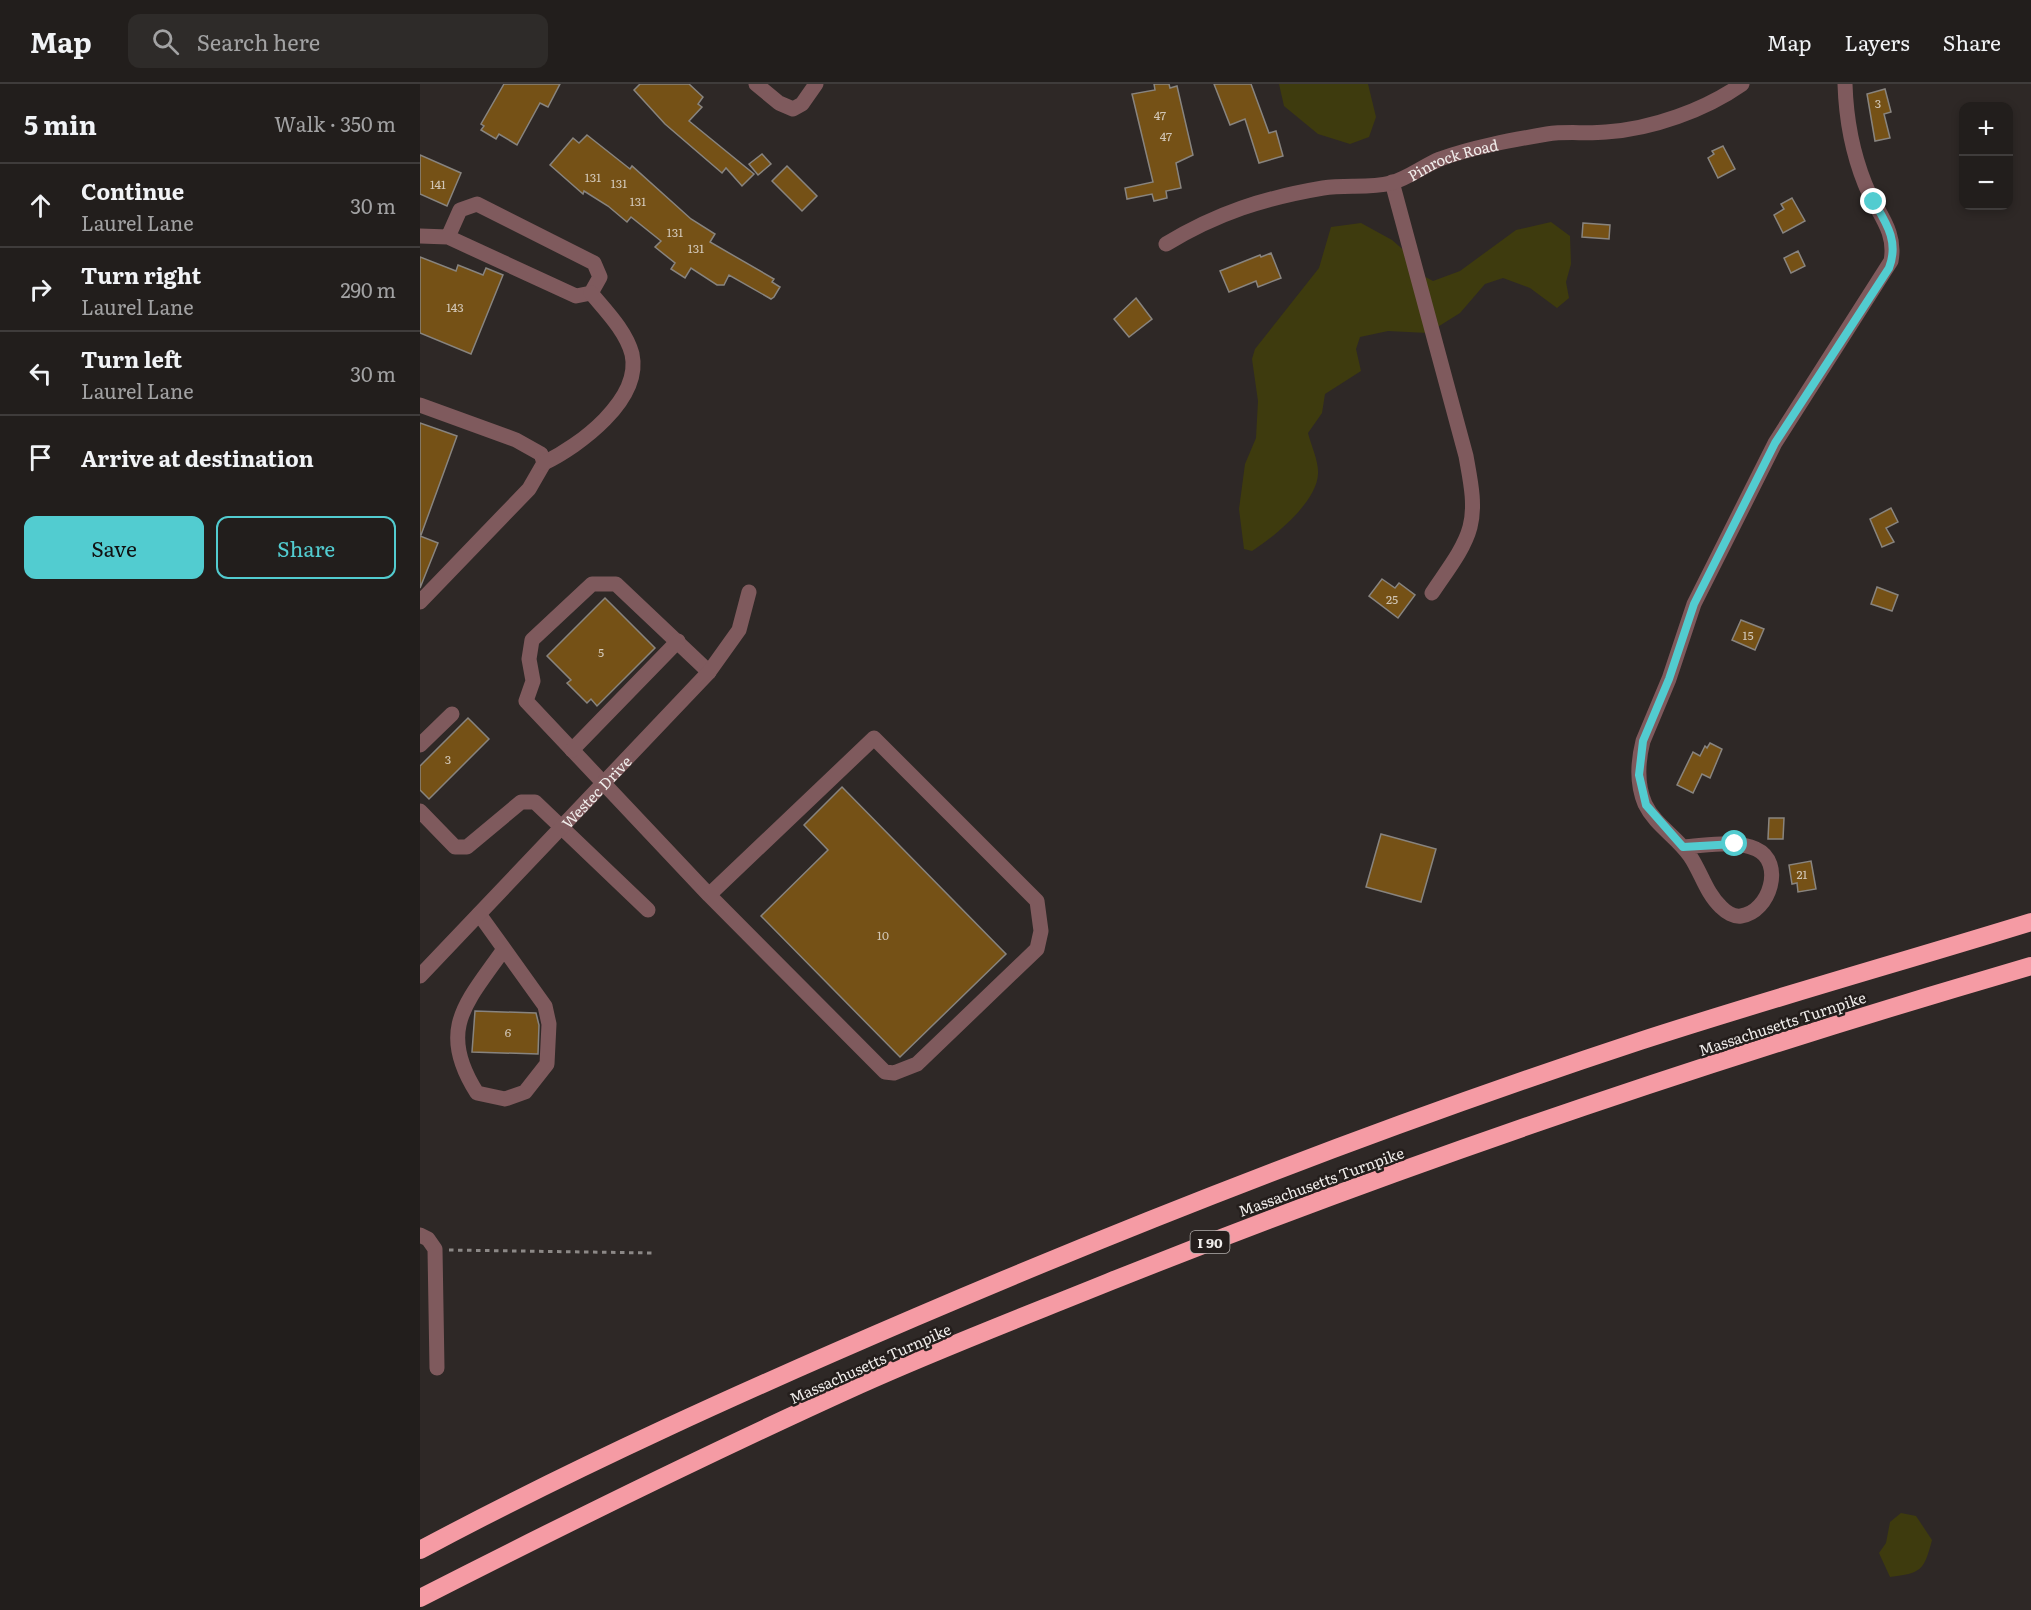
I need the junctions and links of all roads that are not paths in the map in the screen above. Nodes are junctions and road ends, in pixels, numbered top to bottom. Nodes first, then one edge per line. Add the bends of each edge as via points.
1 (756, 84) edge
2 (816, 84) edge
3 (1742, 84) edge
4 (1845, 84) edge
5 (1392, 182) junction
6 (420, 236) edge
7 (448, 237) junction
8 (1166, 244) dead end
9 (591, 293) junction
10 (420, 405) edge
11 (544, 463) junction
12 (748, 592) dead end
13 (1432, 592) dead end
14 (420, 602) edge
15 (678, 641) junction
16 (709, 672) junction
17 (452, 714) dead end
18 (420, 745) edge
19 (572, 750) junction
20 (603, 784) junction
21 (420, 811) edge
22 (562, 828) junction
23 (1683, 847) junction
24 (710, 894) junction
25 (648, 910) dead end
26 (479, 914) junction
27 (2031, 922) edge
28 (504, 949) junction
29 (2031, 966) edge
30 (420, 976) edge
31 (420, 1235) edge
32 (438, 1368) dead end
33 (420, 1550) edge
34 (420, 1598) edge

1 - 2 street via 793,110
3 - 5 street, Pinrock Road via 1689,114 1608,132 1545,134 1474,150 1437,160
4 - 23 street via 1850,131 1862,175 1892,236 1891,261 1775,443 1694,604 1643,741 1639,775 1646,805
5 - 8 street, Pinrock Road via 1322,188 1235,208
5 - 13 street via 1466,456 1473,500 1470,527
6 - 7 street
7 - 9 street via 576,296
7 - 9 street via 460,210 477,204 594,263 600,277
9 - 11 street via 621,330 632,356 628,392 600,424 568,451
10 - 11 street via 516,440 541,454
11 - 14 street via 529,489
12 - 16 street, Westec Drive via 739,630
15 - 16 street
15 - 19 street
15 - 19 street via 616,584 592,584 532,640 529,658 533,681 526,701
16 - 20 street, Westec Drive
17 - 18 street
19 - 20 street
20 - 22 street, Westec Drive
20 - 24 street
21 - 22 street via 455,847 467,847 521,802 535,802
22 - 25 street
22 - 26 street, Westec Drive
23 - 23 street via 1735,844 1755,848 1766,857 1772,871 1766,896 1745,915 1728,912 1715,900
24 - 24 street via 885,1072 894,1073 917,1064 1036,949 1041,931 1037,901 874,738
26 - 28 street
26 - 30 street, Westec Drive
27 - 33 highway, Massachusetts Turnpike via 1643,1040 1420,1116 1213,1194 778,1376
28 - 28 street via 545,1006 549,1024 547,1064 525,1092 505,1099 477,1092 463,1071 456,1044 462,1010
29 - 34 highway, Massachusetts Turnpike / I 90 via 1648,1084 1318,1200 1162,1260 861,1384
31 - 32 street via 435,1249

